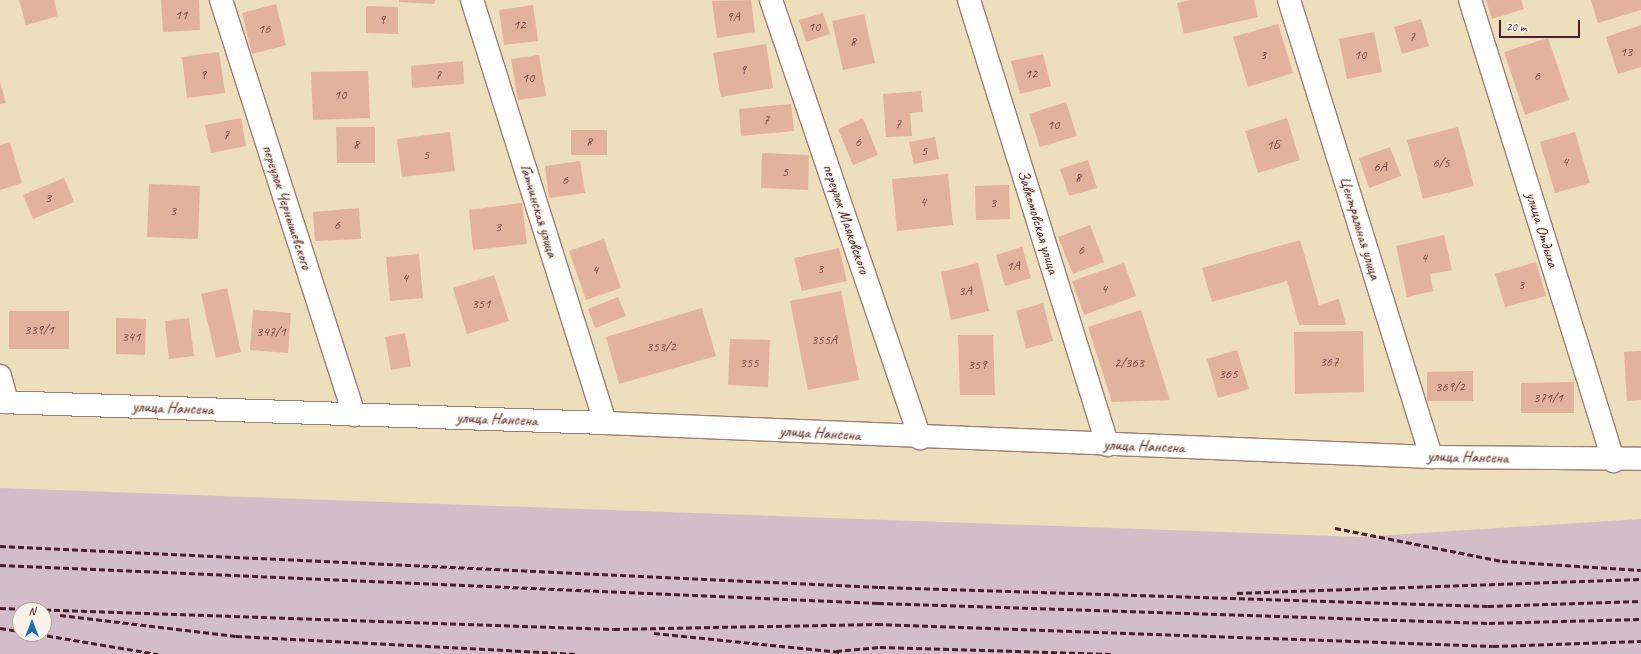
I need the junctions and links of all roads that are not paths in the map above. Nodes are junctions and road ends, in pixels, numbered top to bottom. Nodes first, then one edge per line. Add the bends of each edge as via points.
1 (221, 0) edge
2 (472, 0) edge
3 (771, 0) edge
4 (969, 0) edge
5 (1289, 0) edge
6 (1470, 0) edge
7 (0, 376) edge
8 (3, 402) edge
9 (354, 414) junction
10 (605, 423) junction
11 (920, 438) junction
12 (1108, 445) junction
13 (1431, 457) junction
14 (1641, 459) edge
15 (1614, 461) junction

1 - 9 street, переулок Чернышевского
2 - 10 street, Гатчинская улица
3 - 11 street, переулок Маяковского
4 - 12 street, Завкомовская улица
5 - 13 street, Центральная улица
6 - 15 street, улица Отдыха
7 - 8 street
8 - 9 street, улица Нансена
9 - 10 street, улица Нансена
10 - 11 street, улица Нансена
11 - 12 street, улица Нансена
12 - 13 street, улица Нансена
13 - 15 street, улица Нансена
14 - 15 street, улица Нансена

